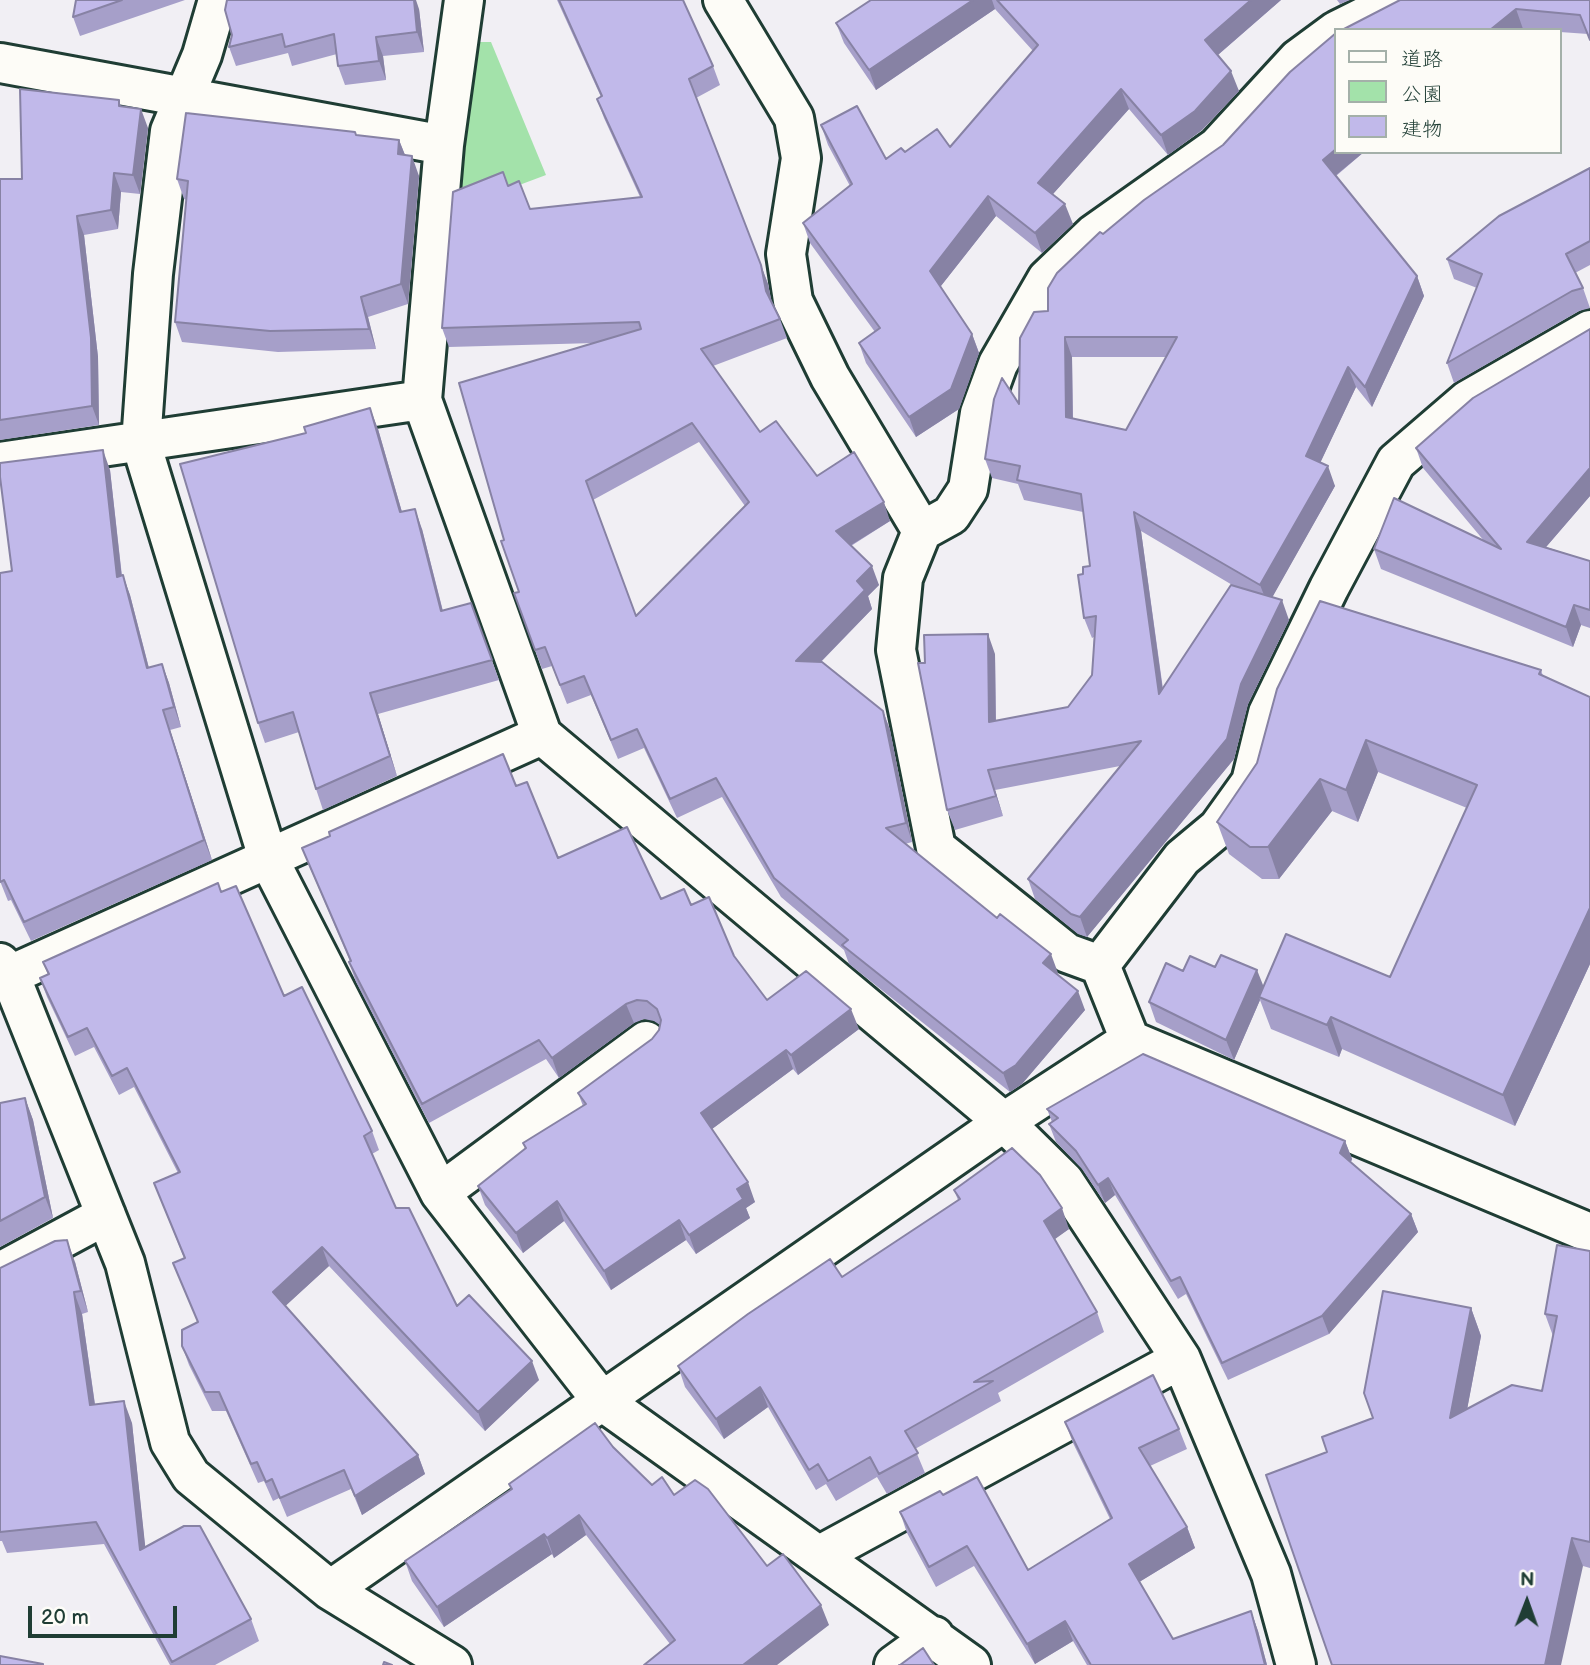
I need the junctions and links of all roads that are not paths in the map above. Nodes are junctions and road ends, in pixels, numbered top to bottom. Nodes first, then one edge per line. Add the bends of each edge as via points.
1 (218, 0) edge
2 (464, 0) edge
3 (723, 0) edge
4 (1398, 0) edge
5 (1343, 28) edge
6 (1334, 33) edge
7 (0, 64) edge
8 (184, 95) junction
9 (444, 145) junction
10 (1590, 330) edge
11 (422, 400) junction
12 (141, 443) junction
13 (0, 462) edge
14 (922, 531) junction
15 (542, 735) junction
16 (268, 858) junction
17 (1100, 965) junction
18 (5, 969) edge
19 (1130, 1040) junction
20 (646, 1041) edge
21 (1003, 1122) junction
22 (440, 1193) junction
23 (106, 1215) junction
24 (1590, 1233) edge
25 (0, 1272) edge
26 (1181, 1359) junction
27 (602, 1401) junction
28 (820, 1555) junction
29 (330, 1590) junction
30 (934, 1636) junction
31 (452, 1665) edge
32 (894, 1665) edge
33 (971, 1665) edge
34 (1296, 1665) edge

1 - 8 street
2 - 9 street
3 - 14 street via 794,118 801,158 786,254 793,301 830,377
4 - 5 street
6 - 14 street via 1298,59 1217,147 1094,234 1047,279 999,365 985,401 968,489 951,515
7 - 8 street
8 - 9 street
8 - 12 street via 170,131 153,274
9 - 11 street
10 - 17 street via 1468,400 1396,462 1268,713 1251,782 1218,828 1182,858
11 - 12 street
11 - 15 street
12 - 13 street
12 - 16 street
14 - 17 street via 903,578 896,650 936,848 1067,953
15 - 16 street
15 - 21 street
16 - 18 street
16 - 22 street
17 - 19 street
18 - 23 street
19 - 21 street
19 - 24 street
20 - 22 street
21 - 26 street via 1064,1181
21 - 27 street
22 - 27 street
23 - 25 street
23 - 29 street via 125,1263 170,1442 191,1476
26 - 28 street
26 - 34 street via 1271,1574
27 - 28 street
27 - 29 street
28 - 30 street
29 - 31 street
30 - 32 street
30 - 33 street

